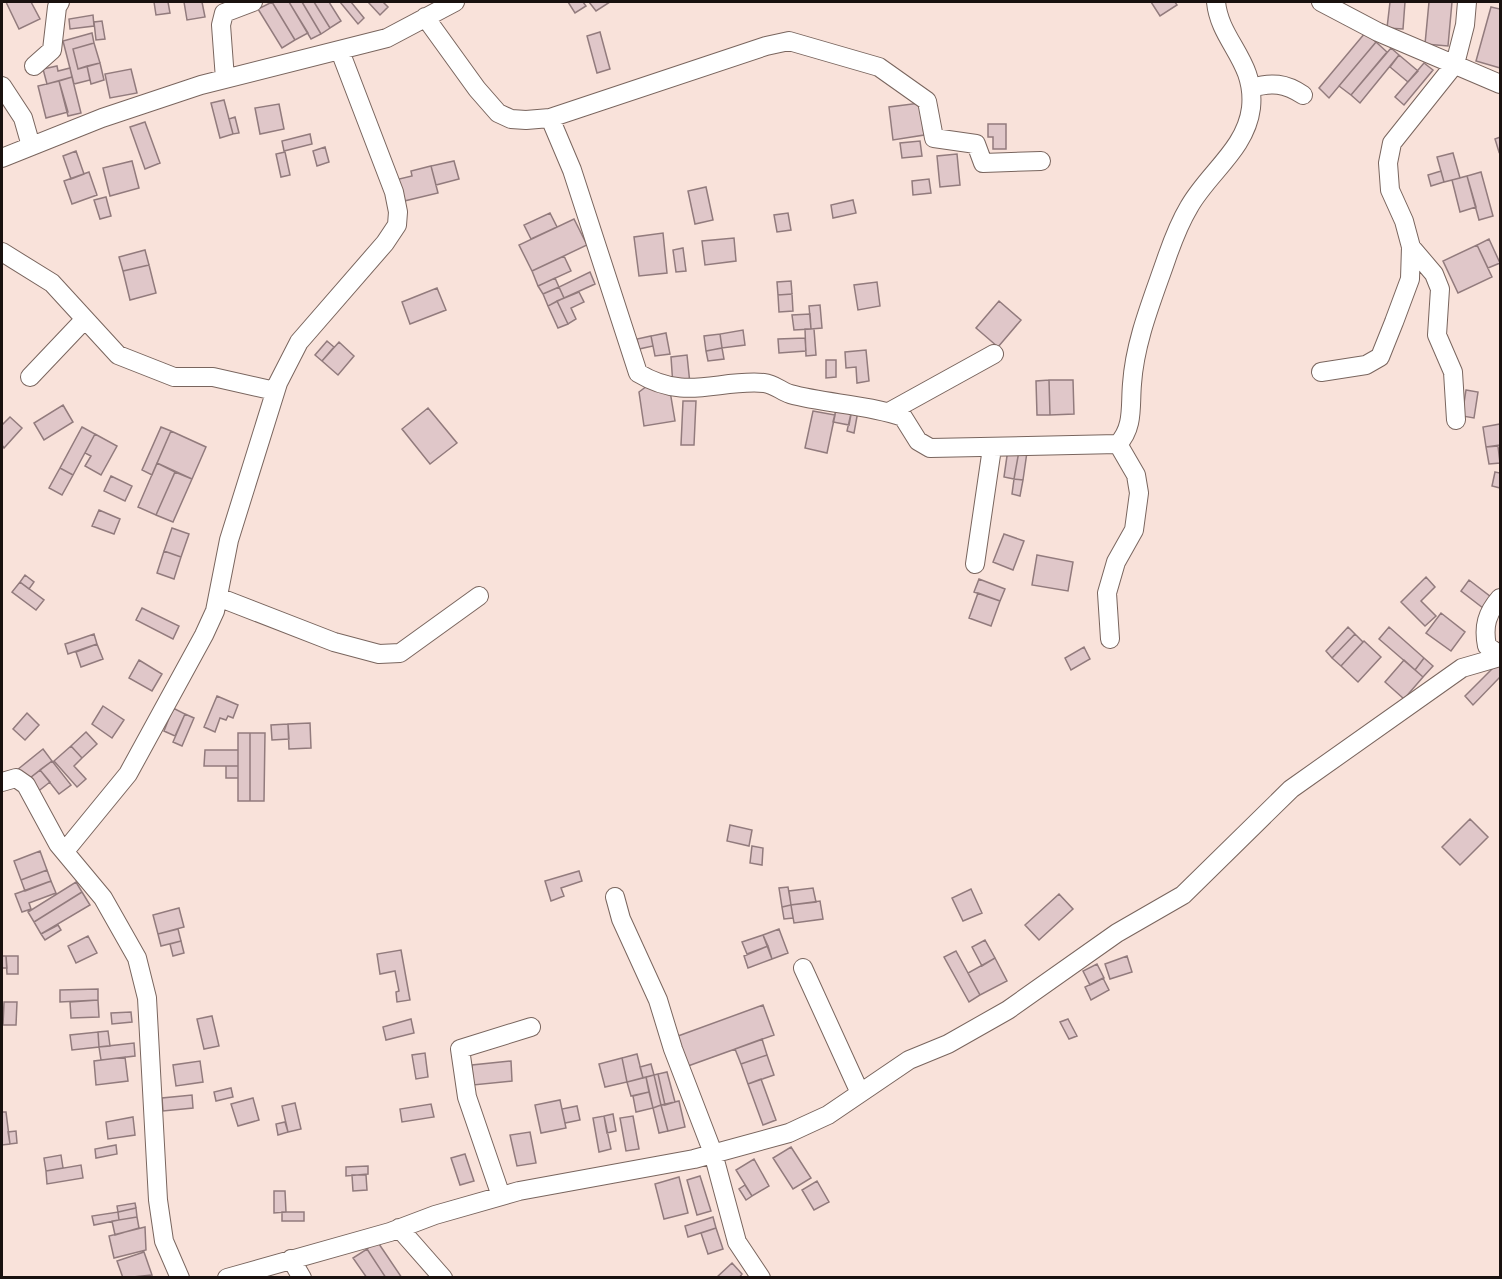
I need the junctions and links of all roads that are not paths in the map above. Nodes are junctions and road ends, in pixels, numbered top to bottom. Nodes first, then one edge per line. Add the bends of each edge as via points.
1 (60, 2) edge
2 (253, 2) edge
3 (455, 2) edge
4 (1216, 2) edge
5 (1321, 2) edge
6 (1467, 2) edge
7 (425, 17) junction
8 (340, 51) junction
9 (1455, 64) junction
10 (34, 66) dead end
11 (225, 79) junction
12 (1500, 84) edge
13 (2, 86) edge
14 (1251, 88) junction
15 (1303, 95) dead end
16 (550, 118) junction
17 (31, 146) junction
18 (2, 158) edge
19 (1041, 161) dead end
20 (1411, 248) junction
21 (2, 252) edge
22 (85, 319) junction
23 (994, 354) dead end
24 (1321, 372) dead end
25 (30, 377) dead end
26 (275, 392) junction
27 (889, 412) junction
28 (1456, 420) dead end
29 (1118, 444) junction
30 (992, 448) junction
31 (975, 564) dead end
32 (479, 596) dead end
33 (218, 597) junction
34 (1500, 598) edge
35 (1110, 639) dead end
36 (1500, 656) edge
37 (2, 782) edge
38 (65, 851) junction
39 (615, 897) dead end
40 (803, 968) dead end
41 (531, 1027) dead end
42 (860, 1093) junction
43 (713, 1154) junction
44 (501, 1196) junction
45 (399, 1228) junction
46 (291, 1258) junction
47 (180, 1278) edge
48 (227, 1278) edge
49 (302, 1278) edge
50 (443, 1278) edge
51 (761, 1278) edge

1 - 10 street via 52,50
2 - 11 street via 224,14 221,25
3 - 7 street
4 - 14 street via 1226,31 1247,68
5 - 9 street via 1378,32
6 - 9 street
7 - 8 street via 387,38
7 - 16 street via 498,113 511,119
8 - 11 street
8 - 26 street via 394,192 397,225 299,342
9 - 12 street
9 - 20 street via 1392,144 1388,163 1390,190
11 - 17 street via 166,96
13 - 17 street via 23,118
14 - 15 street via 1269,83 1289,85
14 - 29 street via 1245,133 1189,206 1168,255 1137,349 1131,420
16 - 19 street via 789,41 879,67 927,101 934,138 976,144 983,163
16 - 27 street via 572,170 638,373 687,389 764,383 788,393
17 - 18 street
20 - 24 street via 1410,279 1380,357 1366,365
20 - 28 street via 1434,274 1440,289 1437,334 1453,372
21 - 22 street via 52,283
22 - 25 street
22 - 26 street via 118,355 174,377 213,377
23 - 27 street
26 - 33 street via 229,540
27 - 30 street via 903,417 918,441 930,448
29 - 30 street
29 - 35 street via 1130,459 1139,493 1134,530 1116,562 1107,593
30 - 31 street
32 - 33 street via 400,652 379,654 334,642
33 - 38 street via 204,635 128,774
34 - 36 street via 1490,610 1484,630 1487,646
36 - 42 street via 1462,668 1291,789 1183,895 1117,933 1008,1010 948,1044 909,1060
37 - 38 street via 15,778 26,786
38 - 47 street via 103,898 137,958 147,998 159,1210 164,1241
39 - 43 street via 658,1000
40 - 42 street
41 - 44 street via 460,1049 467,1097
42 - 43 street via 828,1115 789,1133
43 - 44 street
43 - 51 street via 737,1242
44 - 45 street
45 - 46 street
45 - 50 street
46 - 48 street
46 - 49 street

